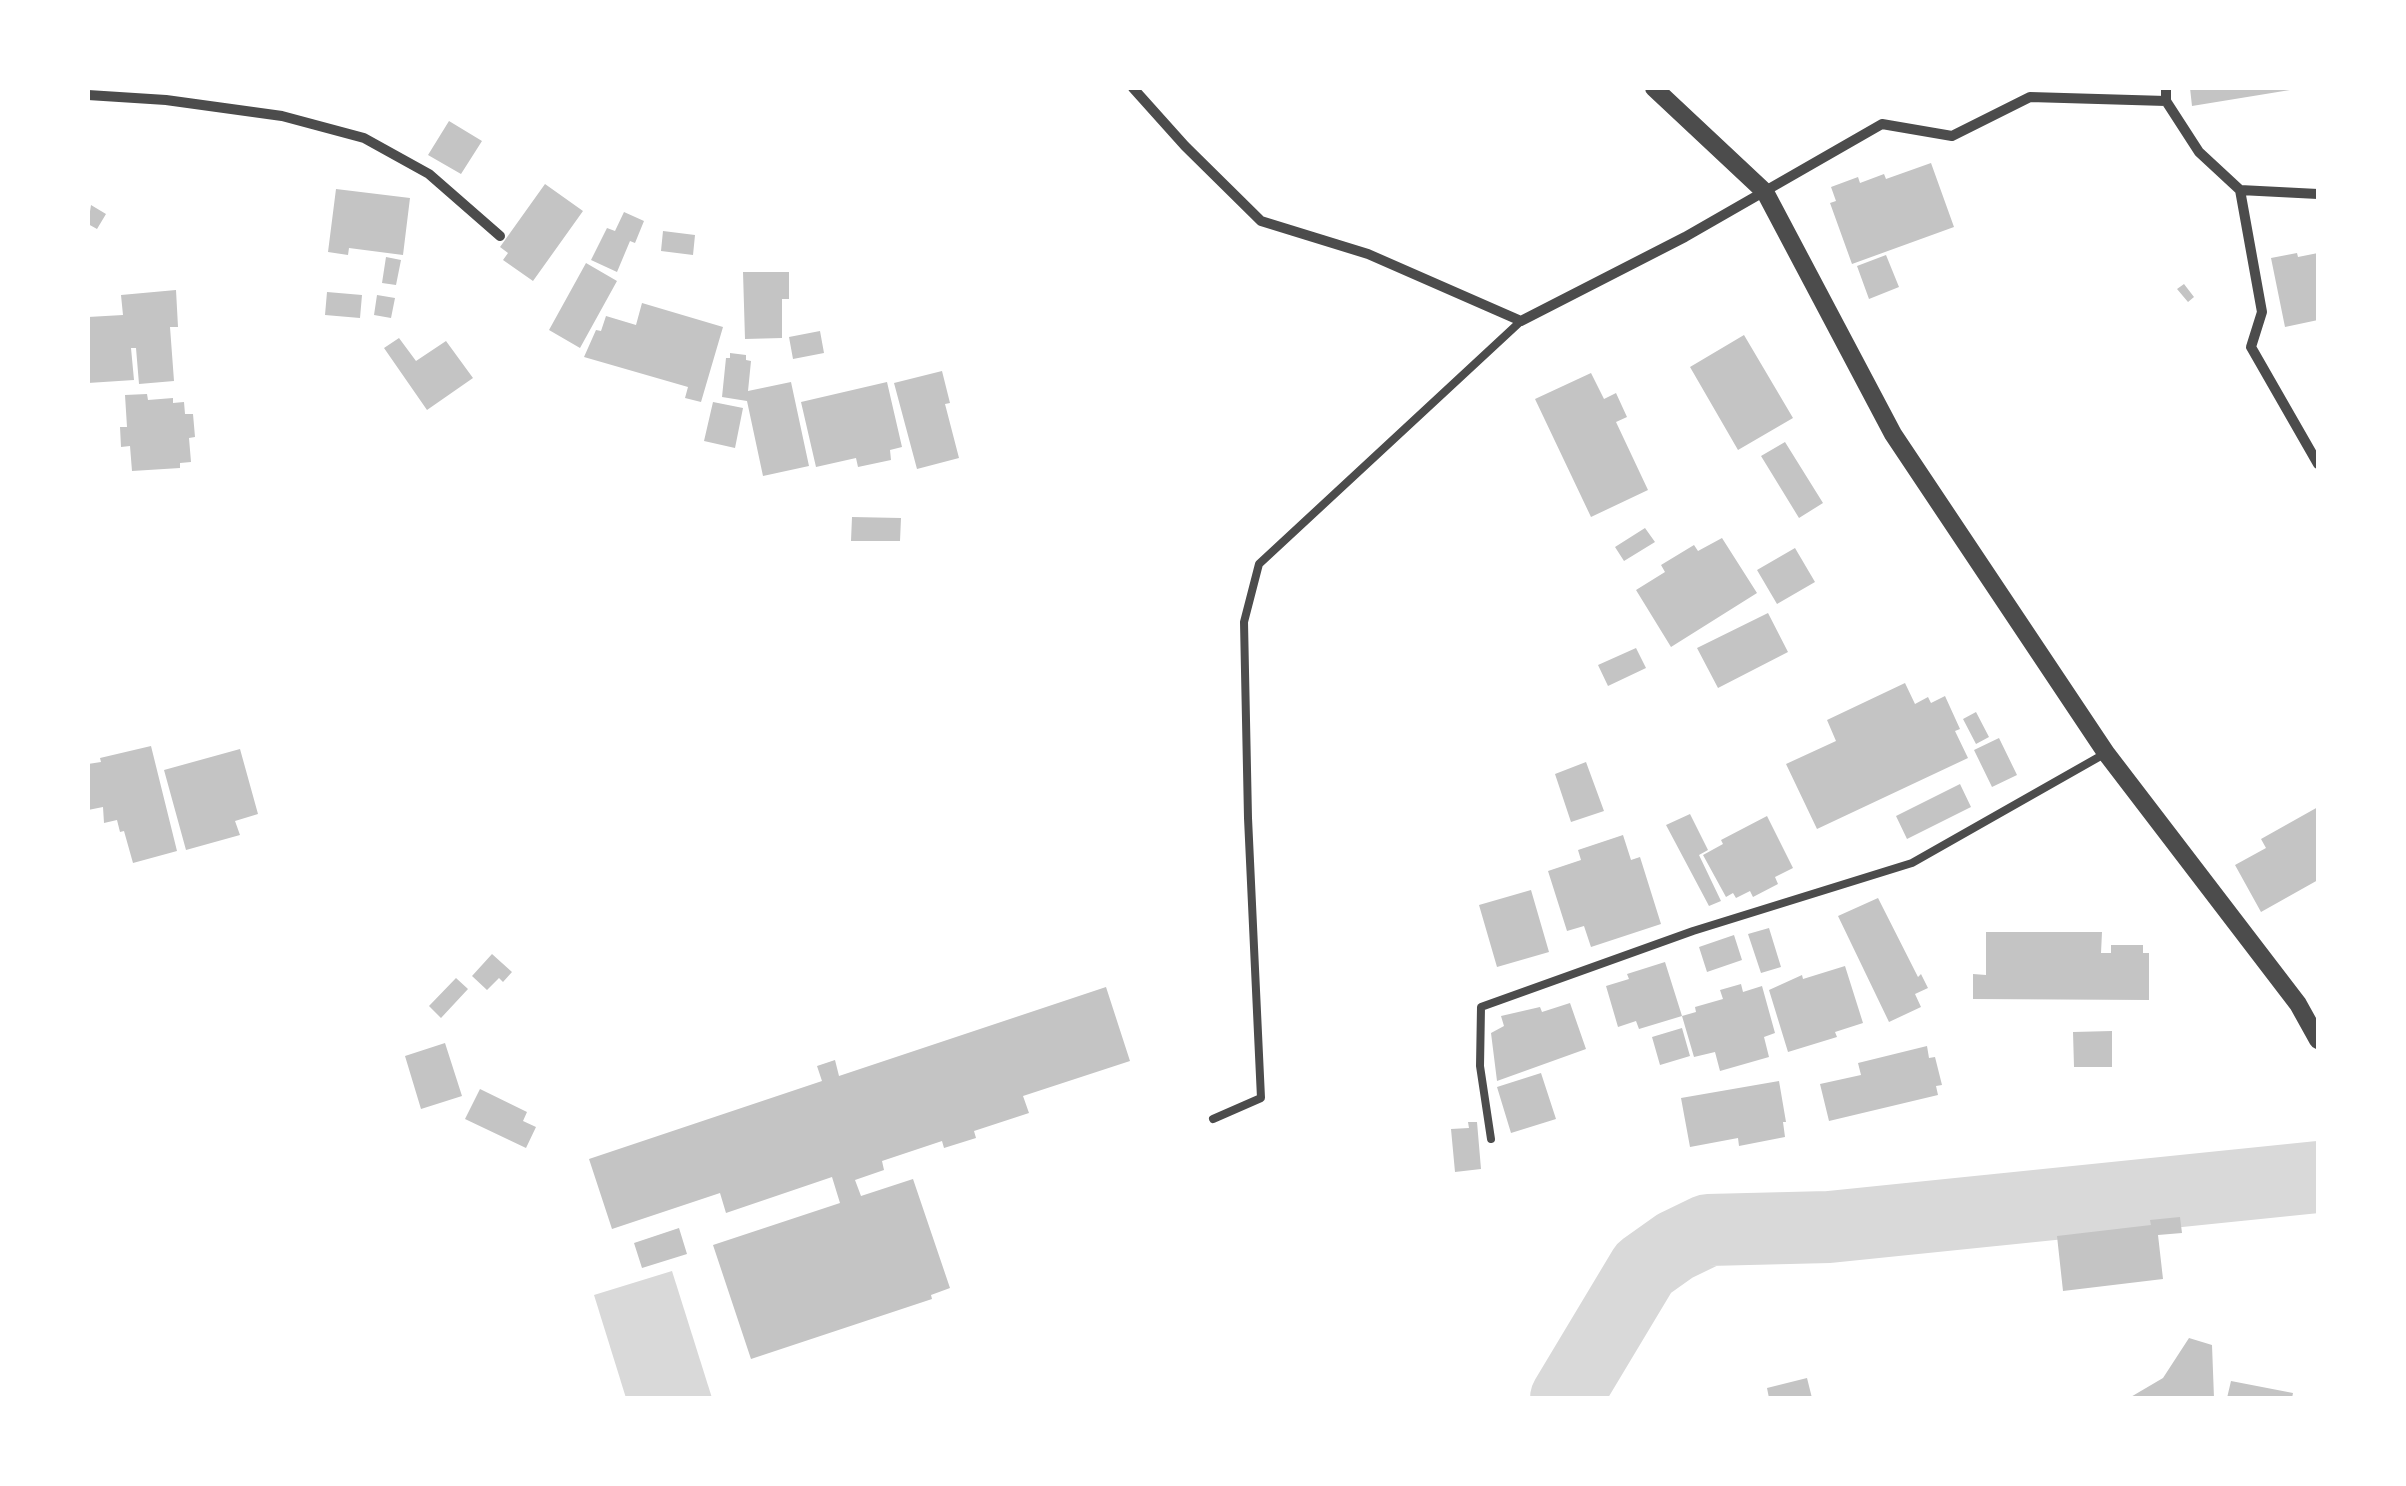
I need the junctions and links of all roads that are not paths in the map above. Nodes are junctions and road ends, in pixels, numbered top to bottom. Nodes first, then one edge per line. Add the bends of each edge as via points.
1 (1133, 88) edge
2 (1654, 88) edge
3 (2166, 88) edge
4 (88, 94) edge
5 (2166, 101) junction
6 (2240, 190) junction
7 (1765, 192) junction
8 (2318, 194) edge
9 (500, 236) dead end
10 (1521, 321) junction
11 (2318, 464) edge
12 (2106, 753) junction
13 (2318, 1040) edge
14 (1213, 1119) dead end
15 (1491, 1139) dead end

1 - 10 street via 1262,221 1368,254
2 - 7 street
3 - 5 street
4 - 9 street via 282,116 364,138 429,174
5 - 6 street via 2199,152
5 - 7 street via 2030,97 1952,136 1882,124
6 - 8 street
6 - 11 street via 2262,312 2251,347
7 - 10 street
7 - 12 street via 1892,434
10 - 14 lane via 1259,564 1244,622 1261,1098
12 - 13 street via 2298,1004
12 - 15 lane via 1912,863 1481,1007 1480,1066

